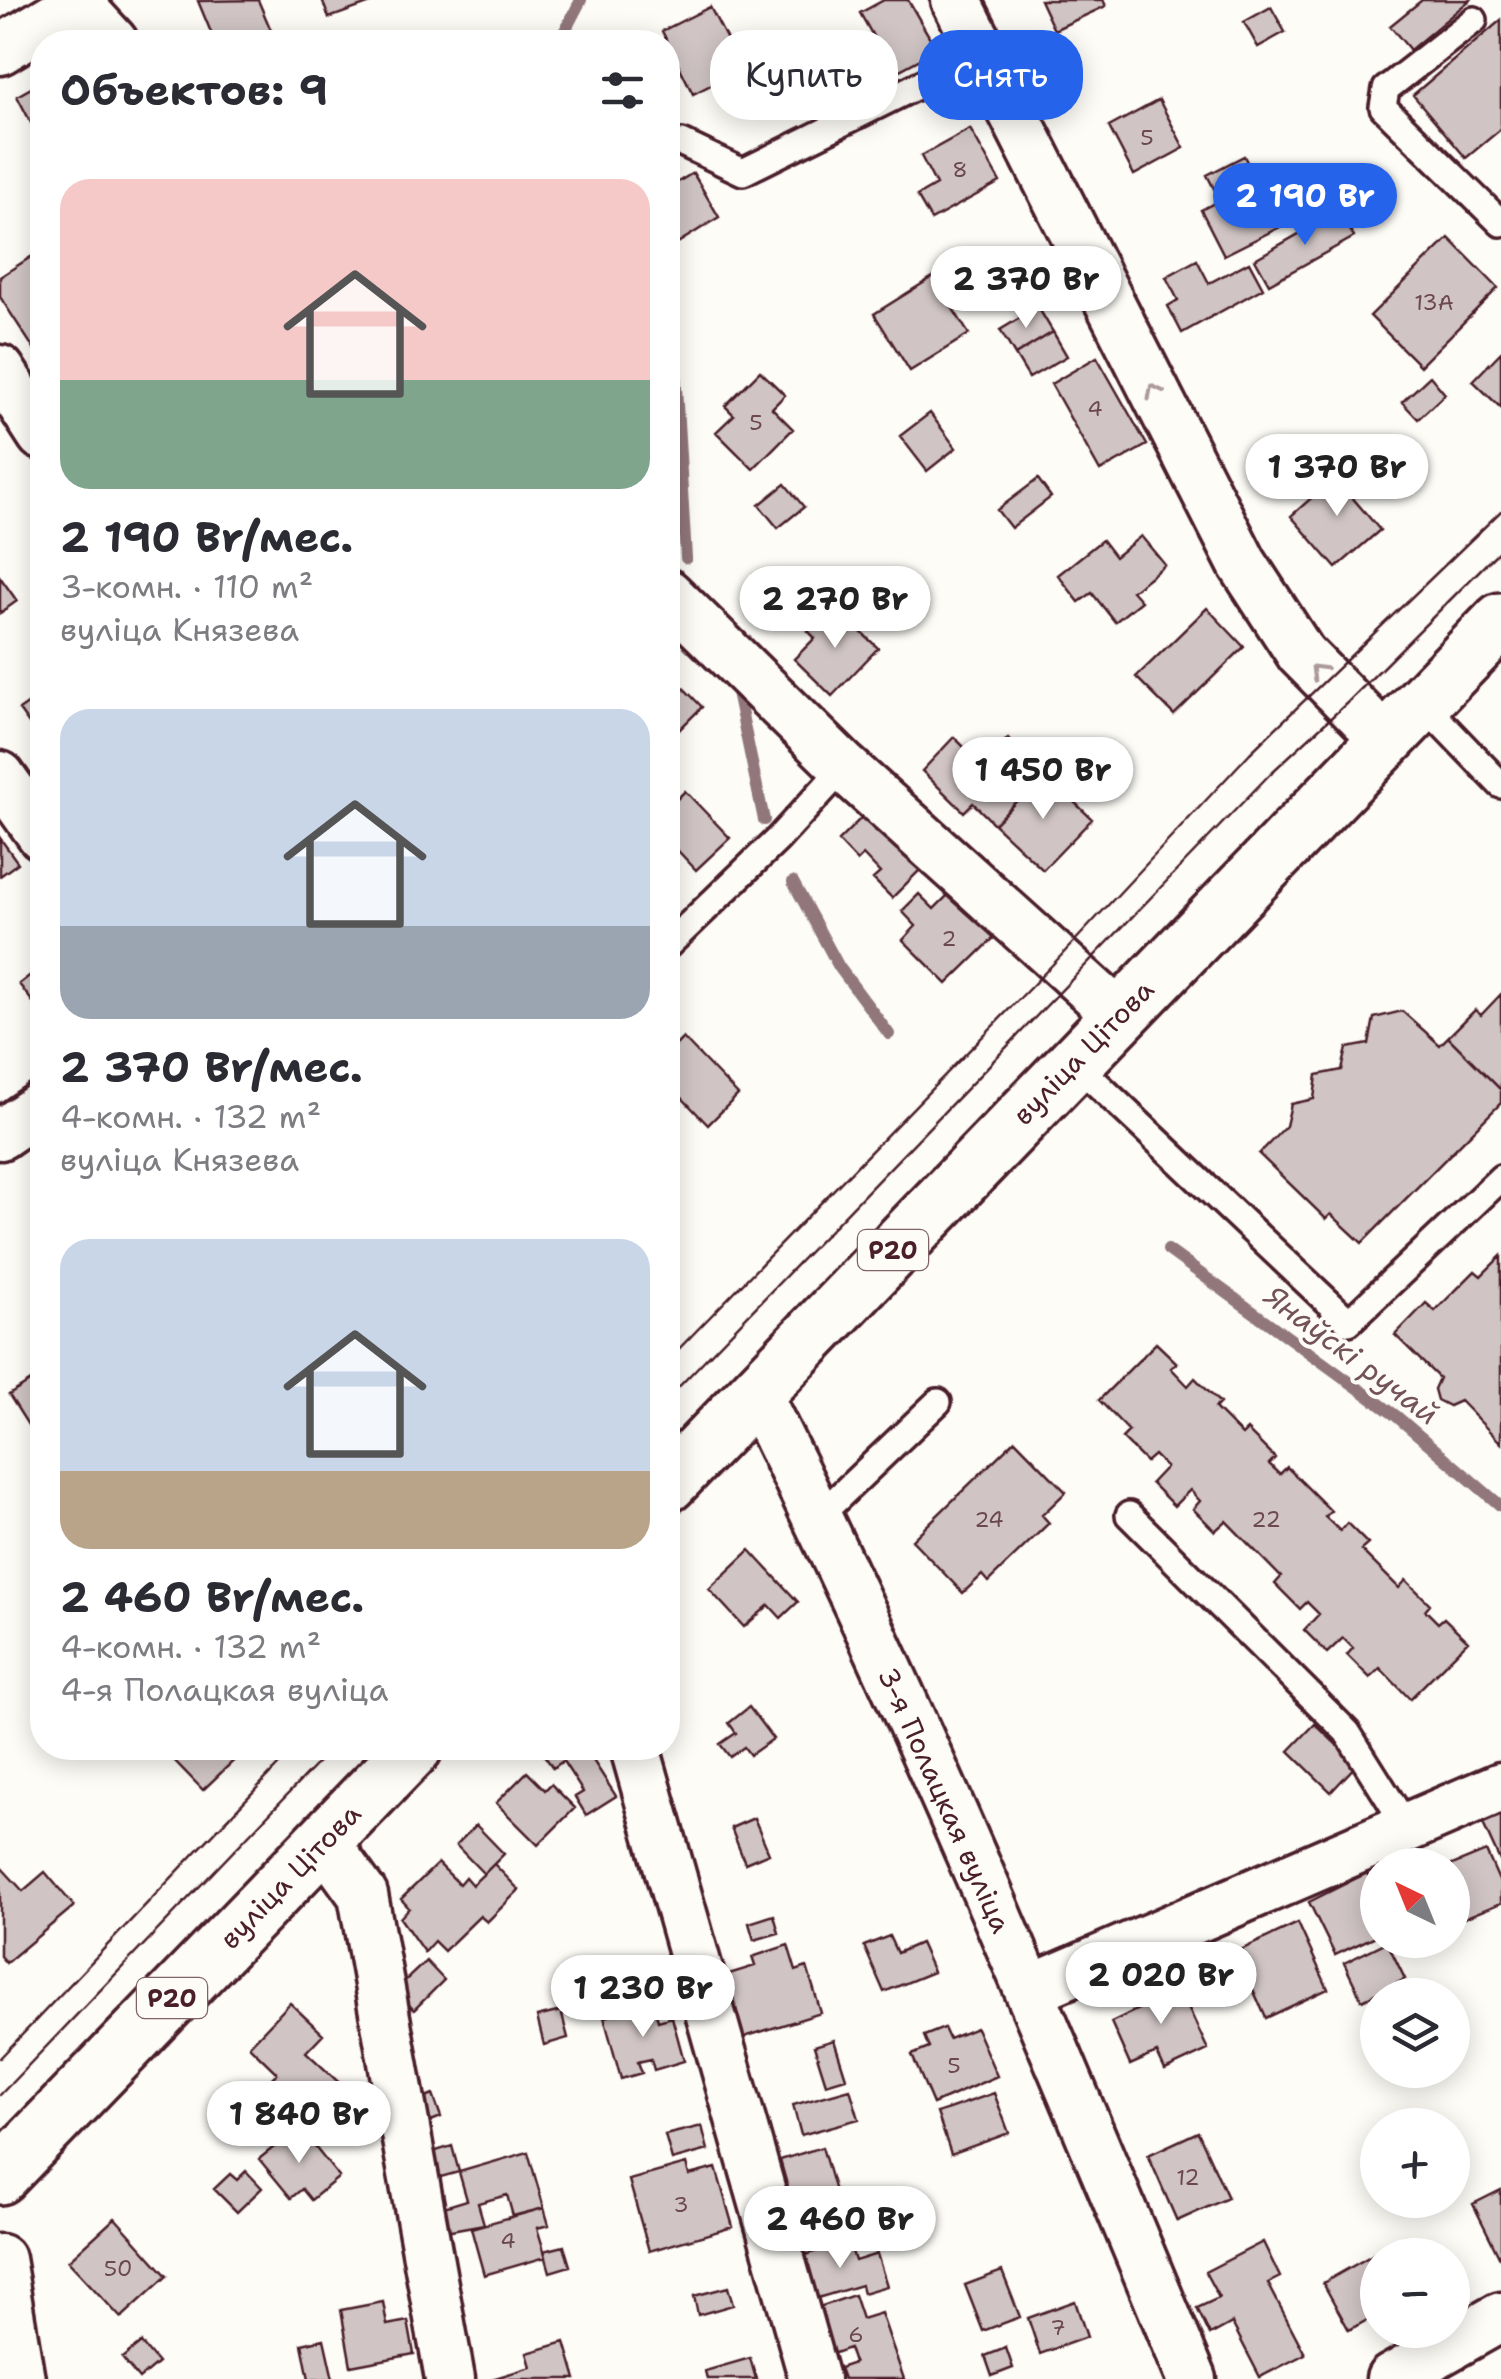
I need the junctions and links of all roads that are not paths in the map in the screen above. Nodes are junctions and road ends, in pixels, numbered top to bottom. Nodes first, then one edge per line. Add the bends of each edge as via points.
1 (956, 0) edge
2 (78, 1) edge
3 (1474, 20) dead end
4 (32, 30) edge
5 (103, 30) edge
6 (971, 30) edge
7 (30, 31) edge
8 (0, 50) edge
9 (918, 85) edge
10 (1017, 120) edge
11 (682, 144) dead end
12 (1501, 223) edge
13 (0, 370) edge
14 (30, 416) edge
15 (680, 606) edge
16 (1501, 622) edge
17 (1404, 722) junction
18 (844, 767) junction
19 (0, 776) edge
20 (1501, 786) edge
21 (30, 818) edge
22 (680, 933) edge
23 (1119, 1015) junction
24 (1074, 1062) junction
25 (30, 1114) edge
26 (0, 1135) edge
27 (1501, 1178) edge
28 (756, 1393) junction
29 (938, 1402) dead end
30 (680, 1472) edge
31 (1129, 1515) dead end
32 (818, 1516) junction
33 (402, 1760) edge
34 (638, 1760) edge
35 (1501, 1788) edge
36 (1406, 1826) junction
37 (324, 1841) junction
38 (1030, 1990) junction
39 (0, 2176) edge
40 (0, 2259) edge
41 (1501, 2317) edge
42 (20, 2379) edge
43 (450, 2379) edge
44 (814, 2379) edge
45 (1192, 2379) edge
46 (1391, 2379) edge

1 - 6 street
2 - 4 street
2 - 5 street
3 - 12 lane via 1386,89 1383,107
7 - 8 street
9 - 11 lane via 743,172
17 -> 10 street via 1301,654 1242,563
13 - 14 street
15 - 18 street
16 - 17 main road, вуліца Цітова / Р20
17 - 20 lane
17 - 23 main road, вуліца Цітова / Р20
18 - 22 lane
18 - 23 street
19 - 21 street
23 - 24 main road, вуліца Цітова / Р20
24 - 27 lane via 1349,1322
24 - 28 main road, вуліца Цітова / Р20
25 - 26 street
28 - 30 main road, вуліца Цітова / Р20
28 - 32 street, 3-я Полацкая вуліца
29 - 32 lane
31 - 36 lane via 1347,1732
32 - 38 street, 3-я Полацкая вуліца
33 - 37 main road, вуліца Цітова / Р20
34 - 44 street
35 - 36 street
36 - 38 street
37 - 39 main road, вуліца Цітова / Р20
37 - 43 street via 363,1896
38 - 45 street, 3-я Полацкая вуліца
40 - 42 street
41 - 46 street

